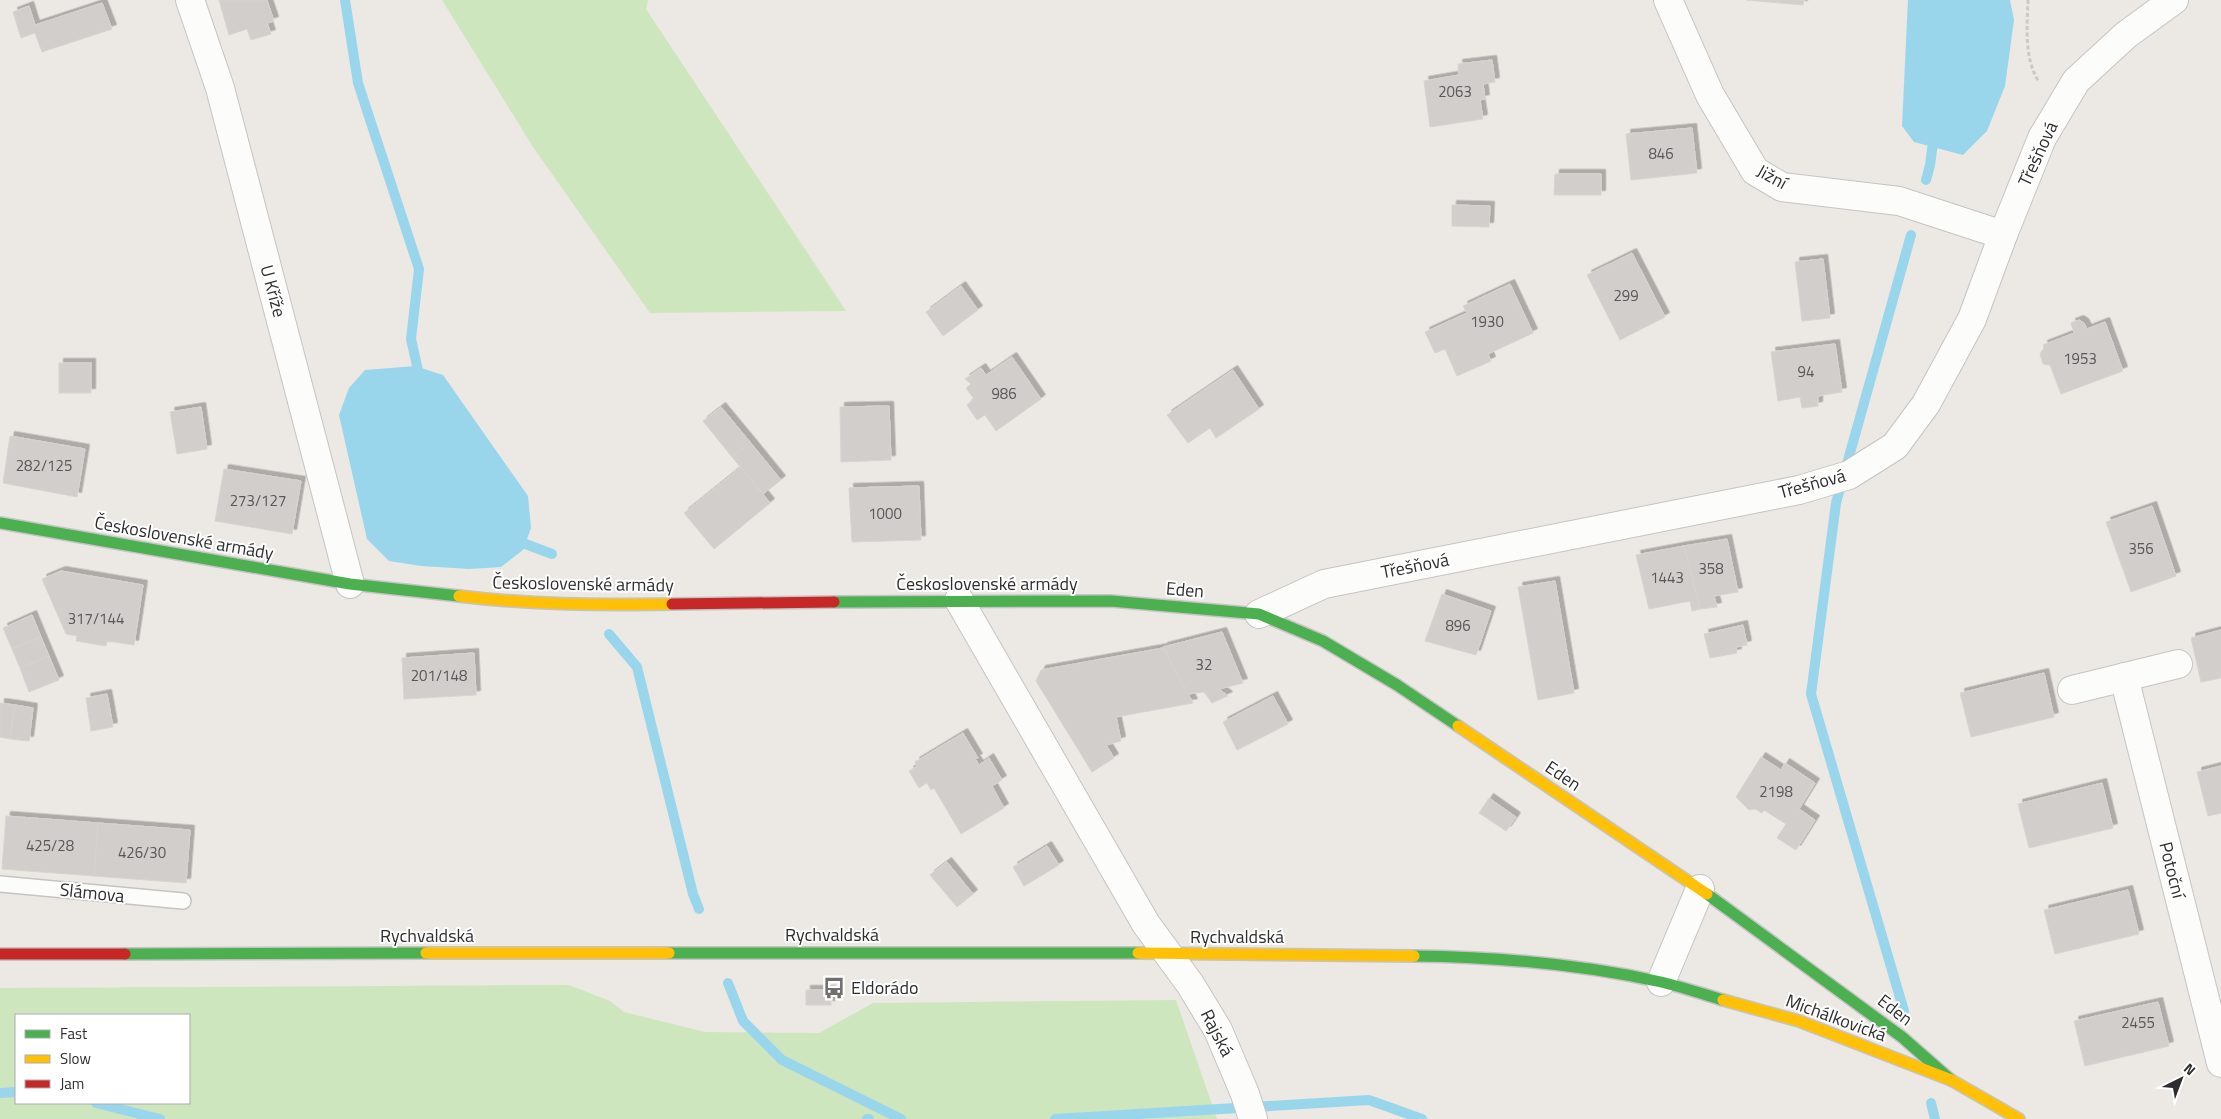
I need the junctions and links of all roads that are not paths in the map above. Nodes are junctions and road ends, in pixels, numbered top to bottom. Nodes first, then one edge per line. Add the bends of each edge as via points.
1 (190, 0) edge
2 (1668, 0) edge
3 (2174, 0) edge
4 (2003, 235) junction
5 (0, 523) edge
6 (350, 584) junction
7 (959, 600) junction
8 (1112, 601) joint
9 (1259, 614) junction
10 (2178, 664) dead end
11 (2124, 677) junction
12 (2072, 690) dead end
13 (0, 884) edge
14 (1700, 889) junction
15 (183, 901) dead end
16 (0, 954) edge
17 (1167, 954) junction
18 (1661, 982) junction
19 (2221, 1063) edge
20 (1951, 1080) junction
21 (1249, 1106) edge
22 (2019, 1119) edge

1 - 6 street, U Kříže via 220,88
2 - 4 street, Jižní via 1710,95 1755,171 1782,187 1898,201
3 - 4 street, Třešňová via 2126,35 2076,81 2042,138
4 - 9 street, Třešňová via 1972,319 1926,404 1895,446 1849,475 1790,492 1324,584
5 - 6 street, Československé armády
6 - 7 street, Československé armády via 518,603 573,605
7 - 8 street, Československé armády
7 - 17 street, Rajská via 1141,916
8 - 9 street, Eden
9 - 14 street, Eden via 1323,641 1397,685
10 - 11 street
11 - 12 street
11 - 19 street, Potoční
13 - 15 lane, Slámova
14 - 18 street
14 - 20 street, Eden via 1875,1017
16 - 17 street, Rychvaldská
17 - 18 street, Rychvaldská via 1450,956 1558,964
17 - 21 street, Rajská via 1218,1030
18 - 20 street, Michálkovická via 1799,1021
20 - 22 street, Michálkovická

